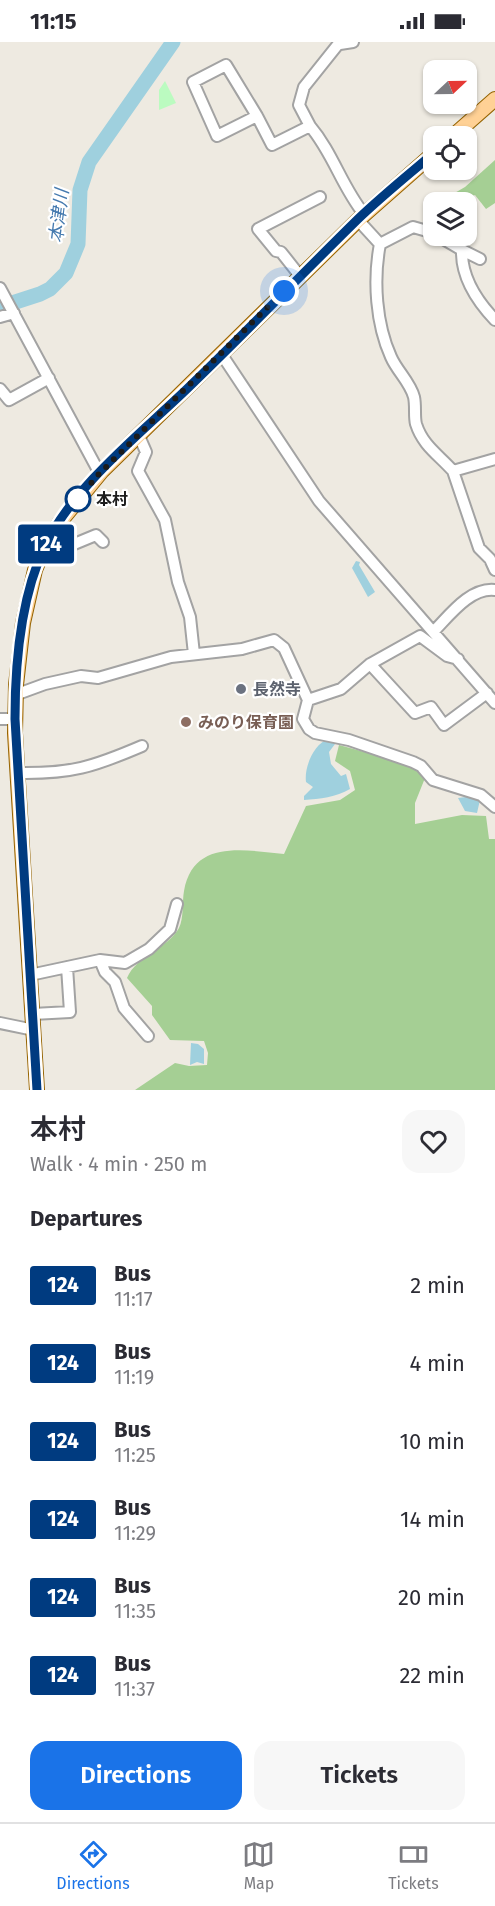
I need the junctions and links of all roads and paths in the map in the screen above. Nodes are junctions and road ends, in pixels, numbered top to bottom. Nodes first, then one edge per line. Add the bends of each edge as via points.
1 (353, 42) edge
2 (340, 43) edge
3 (495, 99) edge
4 (257, 116) junction
5 (310, 126) junction
6 (464, 126) edge
7 (423, 163) edge
8 (320, 197) dead end
9 (361, 217) junction
10 (423, 230) edge
11 (380, 244) junction
12 (455, 246) edge
13 (462, 250) junction
14 (480, 259) dead end
15 (300, 276) junction
16 (2, 292) edge
17 (13, 311) junction
18 (0, 317) edge
19 (495, 320) edge
20 (222, 355) junction
21 (49, 378) junction
22 (0, 389) edge
23 (139, 436) junction
24 (495, 459) edge
25 (453, 471) junction
26 (99, 474) junction
27 (102, 542) dead end
28 (46, 544) junction
29 (495, 570) edge
30 (495, 590) edge
31 (433, 632) junction
32 (194, 654) junction
33 (458, 659) junction
34 (370, 664) junction
35 (487, 693) junction
36 (15, 695) junction
37 (308, 700) junction
38 (495, 703) edge
39 (0, 719) edge
40 (15, 719) junction
41 (142, 746) dead end
42 (18, 773) junction
43 (495, 807) edge
44 (177, 904) dead end
45 (100, 960) junction
46 (67, 967) junction
47 (30, 975) junction
48 (33, 1014) junction
49 (0, 1023) edge
50 (34, 1030) junction
51 (148, 1036) dead end
52 (37, 1090) edge

1 - 2 street
2 - 5 street via 304,87 299,105
3 - 6 main road
4 - 4 street via 226,65 193,82 217,136
4 - 5 street via 272,145
5 - 9 street via 323,142
7 - 9 main road
8 - 15 street via 258,229
9 - 11 street
9 - 15 main road
10 - 11 street via 413,227
11 - 25 street via 375,282 381,333 414,396 416,423 422,438
12 - 13 street
13 - 14 street
13 - 19 street via 470,285 482,307
15 - 20 main road
16 - 17 street
17 - 18 street
17 - 21 street
20 - 23 main road
20 - 31 street via 319,501
21 - 22 street via 9,400
21 - 26 street
23 - 26 main road
23 - 32 street via 146,452 138,471 165,520 190,617
24 - 25 street
25 - 29 street via 476,540
26 - 28 main road
27 - 28 street via 96,535 67,547
28 - 36 main road via 30,587
30 - 31 street via 488,589 465,601
31 - 33 street
32 - 36 street via 151,662 106,677 81,676 45,684
32 - 37 street via 279,641
33 - 34 street via 447,656 420,636
33 - 35 street
34 - 35 street via 415,713 431,706 444,725
34 - 37 street via 341,688
35 - 38 street
36 - 40 main road
37 - 43 street via 303,719 315,733 413,762 433,780 481,795
39 - 40 street
40 - 42 main road
41 - 42 street via 94,766 54,774
42 - 47 main road
44 - 45 street via 170,929 149,949 125,963
45 - 46 street
45 - 51 street via 115,982 124,1008
46 - 47 street
46 - 48 street via 70,1012
47 - 48 main road
48 - 50 main road
49 - 50 street
50 - 52 main road

